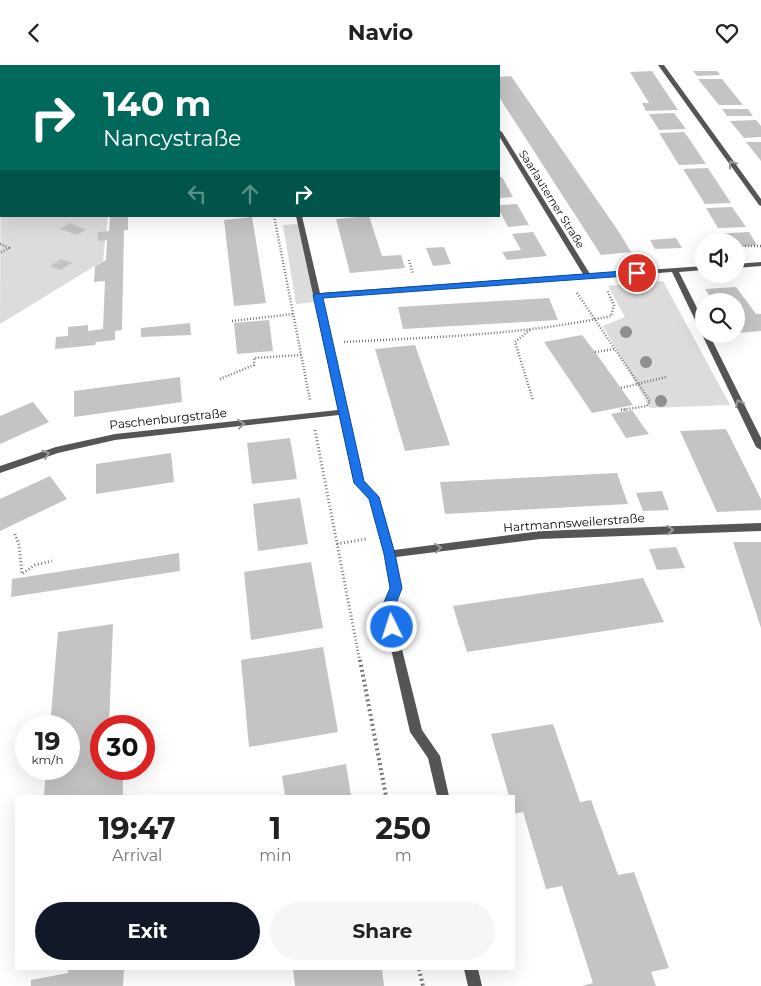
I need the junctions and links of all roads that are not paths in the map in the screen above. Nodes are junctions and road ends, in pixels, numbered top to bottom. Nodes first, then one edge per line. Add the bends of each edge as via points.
1 (661, 65) edge
2 (500, 134) edge
3 (761, 204) edge
4 (299, 217) edge
5 (761, 264) edge
6 (745, 265) edge
7 (695, 269) edge
8 (674, 270) junction
9 (588, 277) junction
10 (318, 295) junction
11 (695, 313) edge
12 (709, 343) edge
13 (344, 413) junction
14 (761, 447) edge
15 (0, 470) edge
16 (761, 527) edge
17 (390, 554) junction
18 (443, 795) edge
19 (471, 970) edge
20 (475, 986) edge

3 -> 1 street
2 - 9 street, Saarlauterner Straße
4 - 10 street
5 - 6 street
7 - 8 street
8 - 9 street
8 - 11 street
9 - 10 street
10 - 13 street
14 -> 12 street
15 -> 13 street, Paschenburgstraße via 56,450 115,437
13 - 17 street via 359,483 374,497
17 -> 16 street, Hartmannsweilerstraße via 540,535
17 - 18 street via 396,588 388,609 416,732 434,756
19 - 20 street

